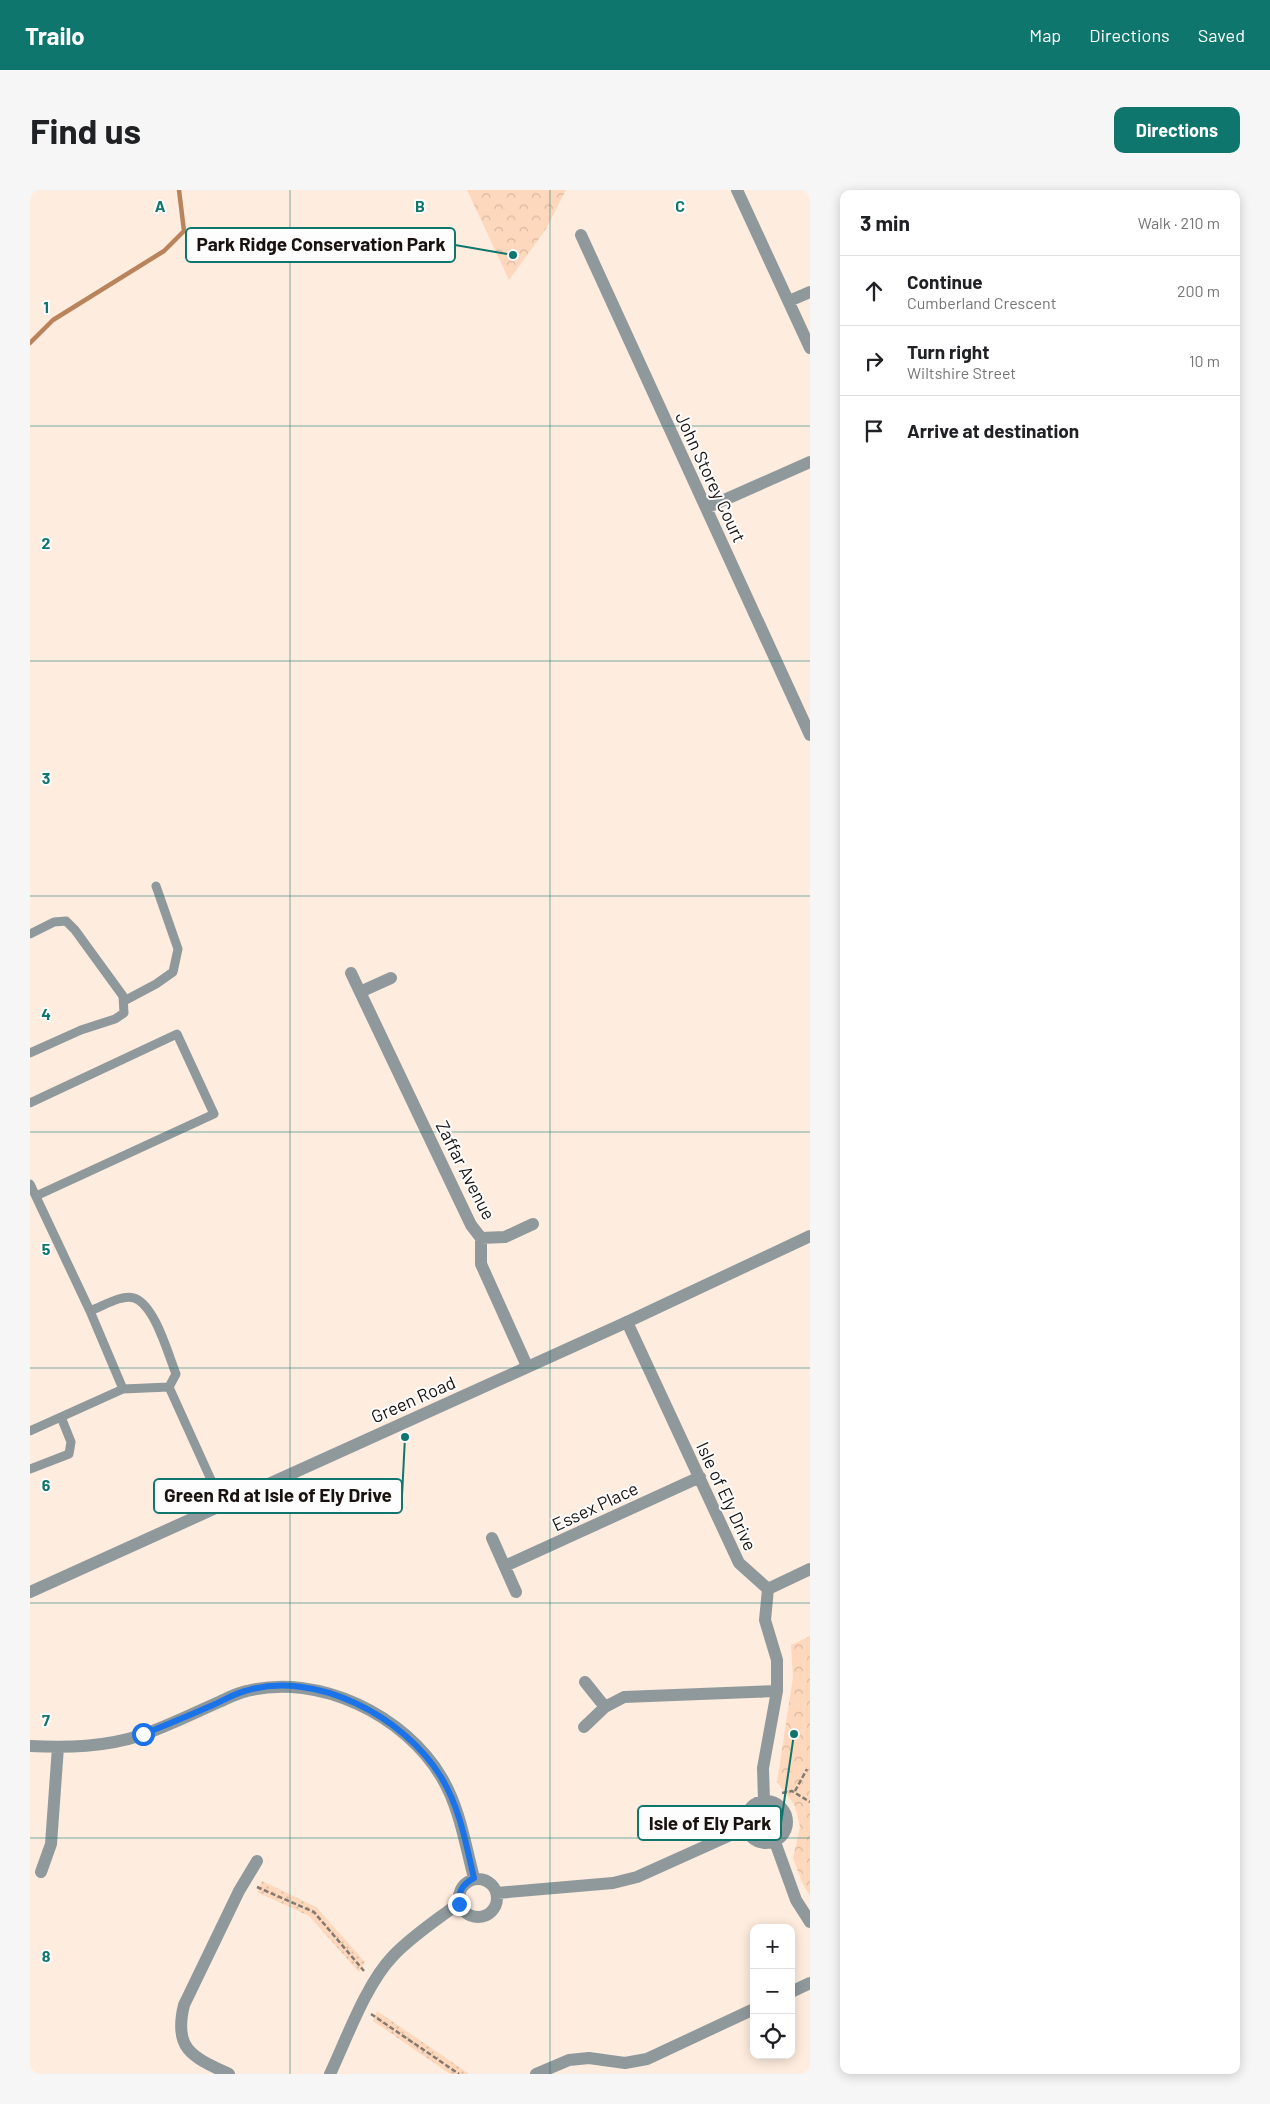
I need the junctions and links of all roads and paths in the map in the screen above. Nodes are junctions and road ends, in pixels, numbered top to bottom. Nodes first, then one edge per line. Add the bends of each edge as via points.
1 (737, 190) edge
2 (581, 235) dead end
3 (810, 292) edge
4 (789, 301) junction
5 (810, 348) edge
6 (810, 462) edge
7 (706, 508) junction
8 (810, 735) edge
9 (156, 886) dead end
10 (30, 934) edge
11 (351, 973) dead end
12 (391, 978) dead end
13 (360, 992) junction
14 (124, 1002) junction
15 (30, 1053) edge
16 (30, 1103) edge
17 (30, 1184) edge
18 (36, 1196) junction
19 (534, 1224) dead end
20 (810, 1236) edge
21 (481, 1238) junction
22 (90, 1311) junction
23 (627, 1322) junction
24 (528, 1366) junction
25 (169, 1388) junction
26 (123, 1389) junction
27 (61, 1416) junction
28 (30, 1431) edge
29 (30, 1469) edge
30 (700, 1477) junction
31 (222, 1504) junction
32 (492, 1538) dead end
33 (504, 1566) junction
34 (810, 1569) edge
35 (768, 1589) junction
36 (30, 1592) edge
37 (516, 1592) dead end
38 (585, 1682) dead end
39 (777, 1691) junction
40 (605, 1707) junction
41 (584, 1727) dead end
42 (30, 1746) edge
43 (58, 1747) junction
44 (807, 1769) dead end
45 (794, 1792) junction
46 (782, 1793) dead end
47 (764, 1801) junction
48 (810, 1802) edge
49 (746, 1828) junction
50 (774, 1842) junction
51 (257, 1861) dead end
52 (41, 1872) dead end
53 (474, 1878) junction
54 (244, 1882) junction
55 (497, 1893) junction
56 (459, 1904) junction
57 (810, 1922) edge
58 (365, 1972) dead end
59 (810, 1983) edge
60 (795, 1990) edge
61 (362, 2008) junction
62 (750, 2011) edge
63 (229, 2074) edge
64 (330, 2074) edge
65 (459, 2074) edge
66 (536, 2074) edge

1 - 4 street
2 - 7 street, John Storey Court
3 - 4 street
4 - 5 street
6 - 7 street
7 - 8 street, John Storey Court
9 - 14 lane via 178,949 173,972
10 - 14 lane via 54,922 66,921 123,996
11 - 13 street, Zaffar Avenue
12 - 13 street
13 - 21 street, Zaffar Avenue via 471,1226
14 - 15 lane via 124,1012 115,1019
16 - 18 lane via 177,1034 214,1114
17 - 18 lane
18 - 22 lane
19 - 21 street via 505,1237
20 - 23 street, Green Road
21 - 24 street, Zaffar Avenue via 481,1264
22 - 25 lane via 123,1298 134,1298 151,1312 176,1374
22 - 26 lane
23 - 24 street, Green Road
23 - 30 street, Isle of Ely Drive
24 - 31 street, Green Road
25 - 26 lane
25 - 31 lane
26 - 27 lane
27 - 28 lane
27 - 29 lane via 71,1442 69,1454
30 - 33 street, Essex Place
30 - 35 street, Isle of Ely Drive via 739,1563
31 - 36 street, Green Road
32 - 33 street
33 - 37 street
34 - 35 street
35 - 39 street via 765,1620 777,1660
38 - 40 street
39 - 40 street via 624,1697
39 - 47 street via 763,1768
40 - 41 street
42 - 43 street
43 - 52 street via 51,1844
43 - 53 street via 115,1743 246,1691 278,1686 309,1688 338,1696 366,1708 396,1727 441,1777 456,1807
44 - 45 path
45 - 46 path
45 - 48 path
47 - 49 street via 749,1810
47 - 50 street via 777,1804 787,1816 786,1831
49 - 50 street via 757,1841
49 - 55 street via 638,1877
50 - 57 street via 796,1900
51 - 54 street
53 - 55 street via 488,1881
53 - 56 street via 461,1888
54 - 58 path via 314,1912
54 - 63 street via 184,2006 180,2022 182,2042 197,2059
55 - 56 street via 495,1907 484,1916 469,1915
56 - 61 street via 408,1941 392,1958
59 - 60 street
61 - 64 street
61 - 65 path
62 - 66 street via 647,2059 624,2063 589,2058 569,2060

